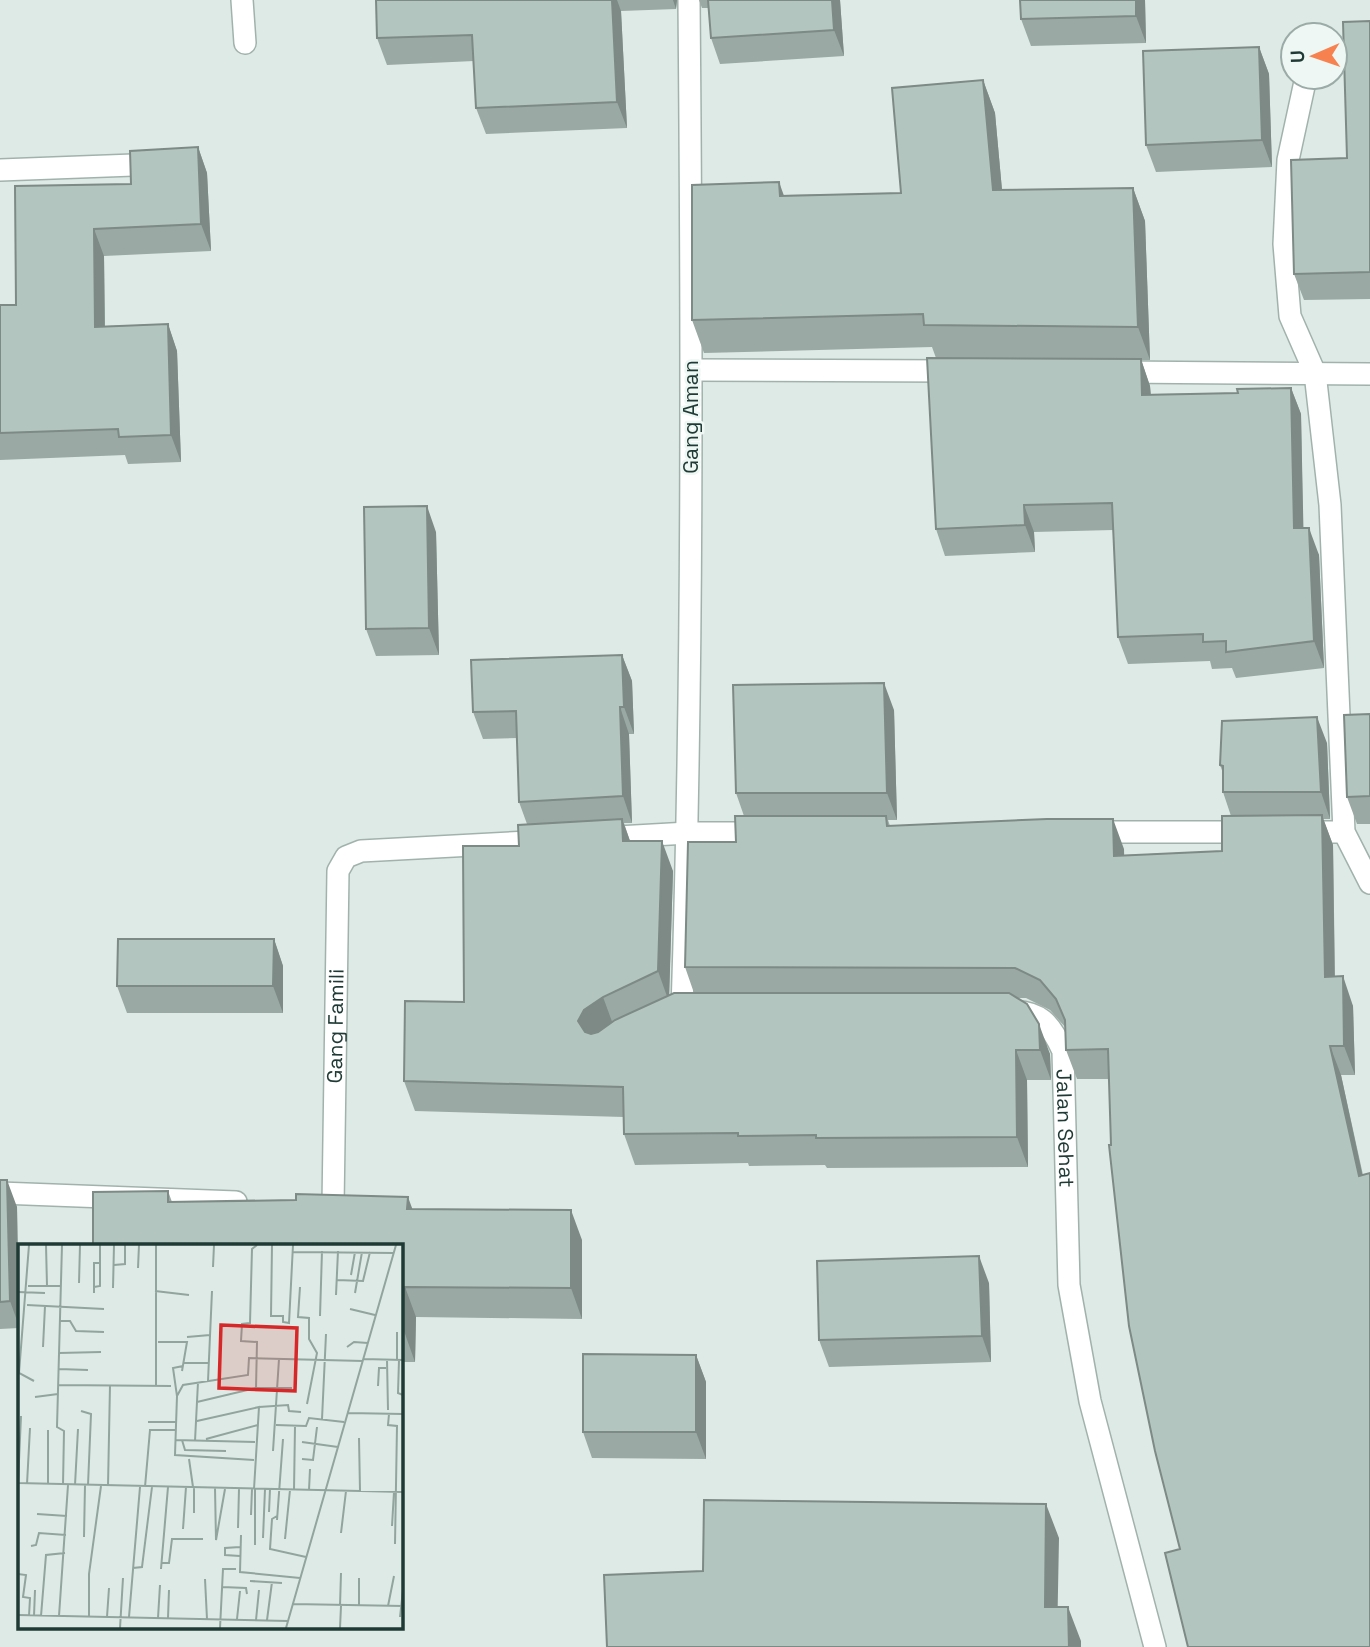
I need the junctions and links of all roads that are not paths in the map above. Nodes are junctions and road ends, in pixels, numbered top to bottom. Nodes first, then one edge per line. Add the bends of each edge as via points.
1 (242, 0) edge
2 (689, 0) edge
3 (245, 43) dead end
4 (1303, 91) edge
5 (179, 163) edge
6 (0, 170) edge
7 (692, 370) junction
8 (983, 372) edge
9 (1094, 372) edge
10 (1315, 373) junction
11 (1370, 374) edge
12 (1066, 832) edge
13 (1343, 832) junction
14 (780, 833) edge
15 (688, 834) junction
16 (1370, 883) edge
17 (682, 1010) junction
18 (709, 1010) edge
19 (981, 1011) edge
20 (661, 1021) edge
21 (0, 1193) edge
22 (250, 1203) edge
23 (291, 1205) edge
24 (333, 1206) junction
25 (360, 1208) edge
26 (1155, 1647) edge

1 - 3 street
2 - 7 street, Gang Aman
4 - 10 street via 1287,160 1284,244 1290,316
5 - 6 street
7 - 8 street
7 - 15 street, Gang Aman
9 - 10 street
10 - 11 street
10 - 13 street via 1330,505
12 - 13 street
13 - 16 street
14 - 15 street, Gang Famili
15 - 17 street
15 - 24 street, Gang Famili via 361,851 346,857 338,871
17 - 18 street
17 - 20 street
19 - 26 street, Jalan Sehat via 1022,1010 1038,1015 1063,1051 1069,1285 1090,1401
21 - 22 street
23 - 24 street
24 - 25 street

